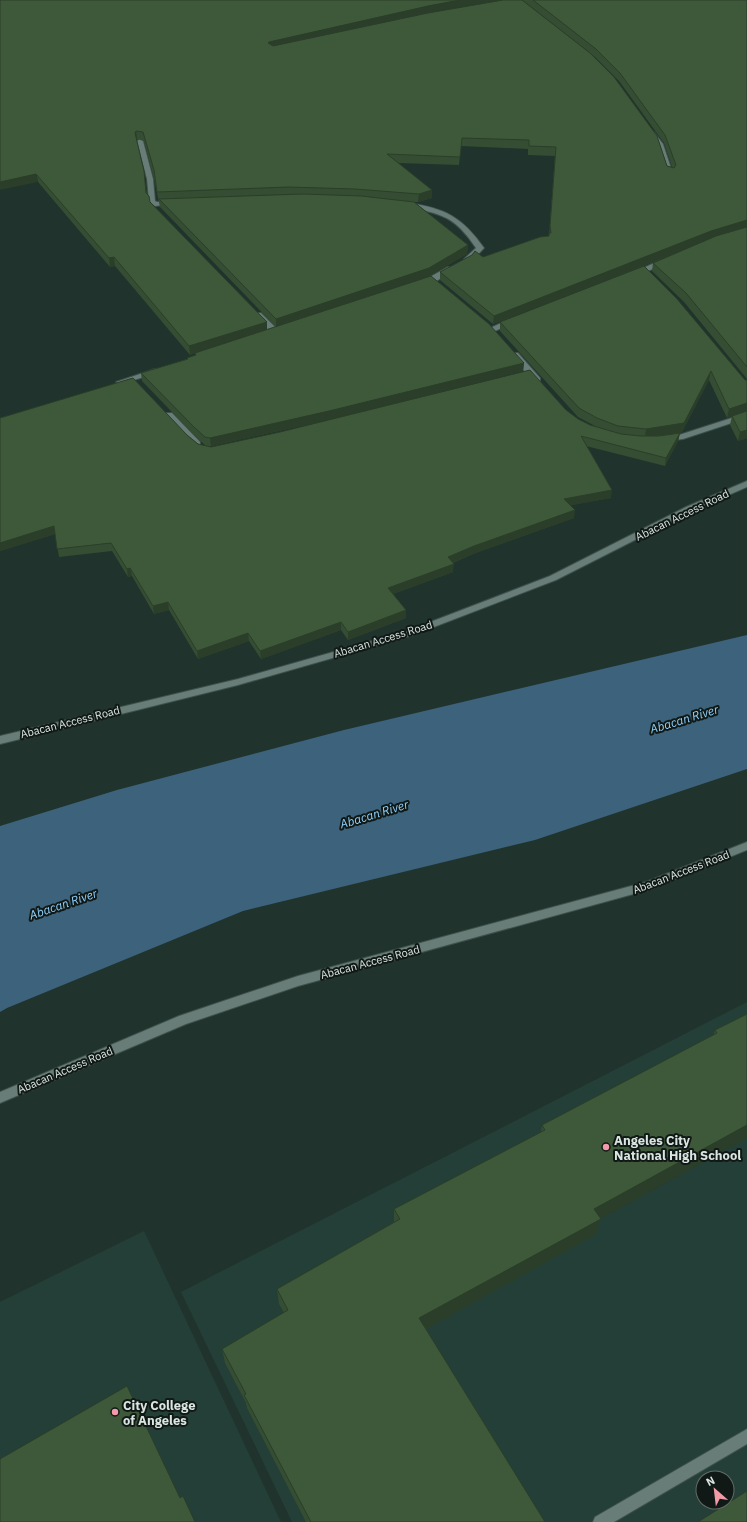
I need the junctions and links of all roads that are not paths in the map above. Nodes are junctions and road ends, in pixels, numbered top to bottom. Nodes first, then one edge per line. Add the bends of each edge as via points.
1 (647, 126) edge
2 (140, 141) edge
3 (670, 174) edge
4 (178, 203) edge
5 (155, 204) junction
6 (397, 204) edge
7 (160, 213) edge
8 (671, 259) edge
9 (629, 276) edge
10 (417, 285) edge
11 (255, 312) edge
12 (521, 318) edge
13 (275, 332) edge
14 (497, 336) edge
15 (507, 347) edge
16 (163, 369) edge
17 (111, 385) edge
18 (542, 385) edge
19 (165, 412) edge
20 (747, 415) edge
21 (659, 440) edge
22 (202, 449) edge
23 (747, 484) edge
24 (0, 740) edge
25 (747, 846) edge
26 (0, 1098) edge
27 (747, 1436) edge
28 (600, 1522) edge

1 - 3 street via 660,144
2 - 5 street via 150,179 152,201
4 - 5 street
5 - 7 street via 155,209
6 - 10 street via 437,210 455,219 480,248 468,260 435,283
8 - 9 street via 646,273
11 - 13 street
12 - 14 street via 489,327
15 - 18 street via 527,374
16 - 17 street via 136,381
19 - 22 street
20 - 21 street via 680,437
23 - 24 street, Abacan Access Road via 690,509 553,578 410,633 238,682
25 - 26 street, Abacan Access Road via 648,886 291,984 184,1020
27 - 28 street

